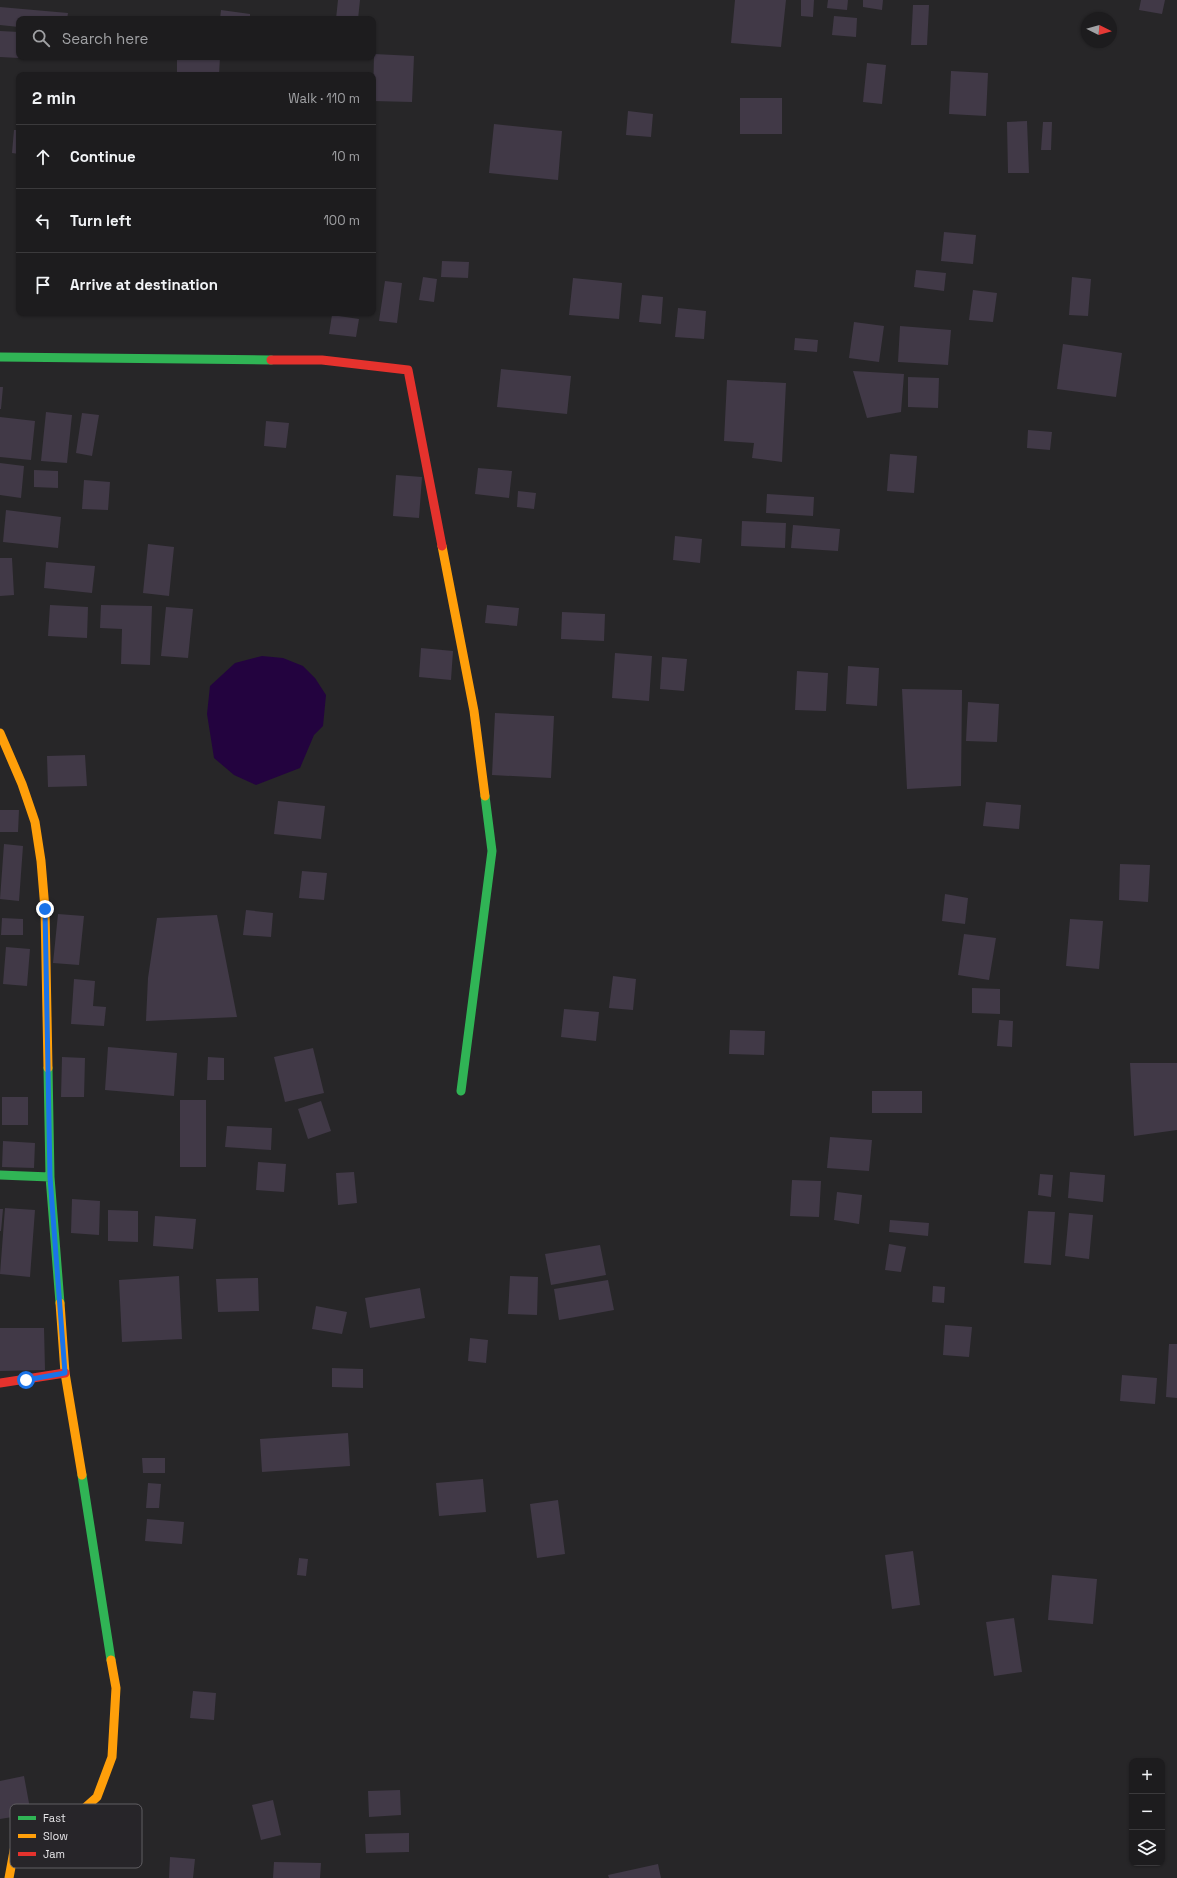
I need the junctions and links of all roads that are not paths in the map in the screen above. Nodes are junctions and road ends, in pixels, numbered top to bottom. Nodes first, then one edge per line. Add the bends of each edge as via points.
1 (0, 357) edge
2 (0, 733) edge
3 (461, 1091) dead end
4 (0, 1175) edge
5 (50, 1177) junction
6 (65, 1373) junction
7 (0, 1383) edge
8 (89, 1804) edge
9 (11, 1868) edge
10 (9, 1878) edge

1 - 3 street via 322,360 408,370 474,711 492,852
2 - 5 street via 35,822 41,861 45,909
4 - 5 street
5 - 6 street
6 - 7 street
6 - 8 street via 116,1688 112,1757 97,1797
9 - 10 street

